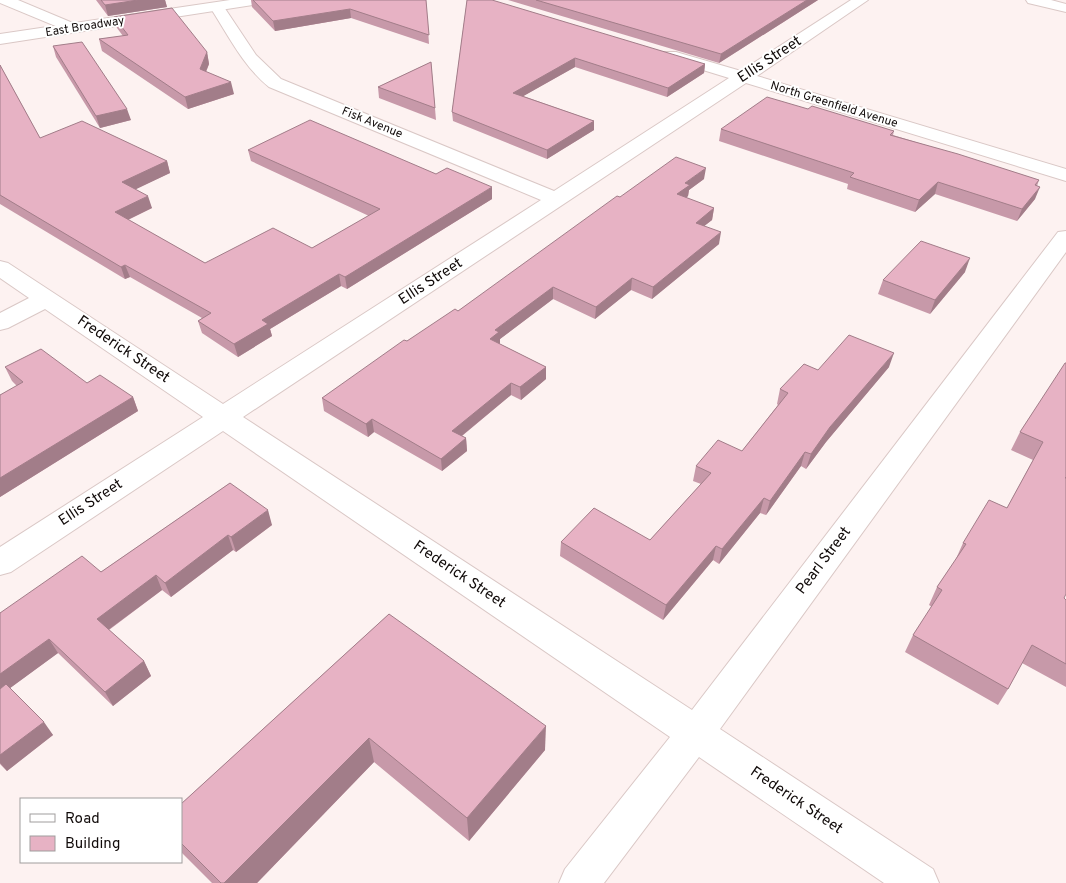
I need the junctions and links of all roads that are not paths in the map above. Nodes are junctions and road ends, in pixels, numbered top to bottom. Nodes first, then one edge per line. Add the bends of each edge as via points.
1 (5, 0) edge
2 (260, 0) edge
3 (861, 0) edge
4 (1032, 0) edge
5 (217, 7) junction
6 (1066, 8) edge
7 (74, 29) junction
8 (0, 39) edge
9 (653, 50) edge
10 (743, 78) junction
11 (1066, 175) edge
12 (557, 199) junction
13 (1066, 237) edge
14 (0, 268) edge
15 (46, 299) junction
16 (0, 323) edge
17 (224, 418) junction
18 (0, 563) edge
19 (696, 733) junction
20 (579, 883) edge
21 (919, 883) edge

1 - 7 street
2 - 5 street, East Broadway
3 - 10 street, Ellis Street
4 - 6 street
5 - 7 street, East Broadway
5 - 12 street, Fisk Avenue via 252,58 275,83
7 - 8 street, East Broadway
9 - 10 street, North Greenfield Avenue
10 - 11 street, North Greenfield Avenue
10 - 12 street, Ellis Street
12 - 17 street, Ellis Street
13 - 19 street, Pearl Street
14 - 15 street, Frederick Street
15 - 16 street
15 - 17 street, Frederick Street
17 - 18 street, Ellis Street
17 - 19 street, Frederick Street
19 - 20 street, Pearl Street
19 - 21 street, Frederick Street

